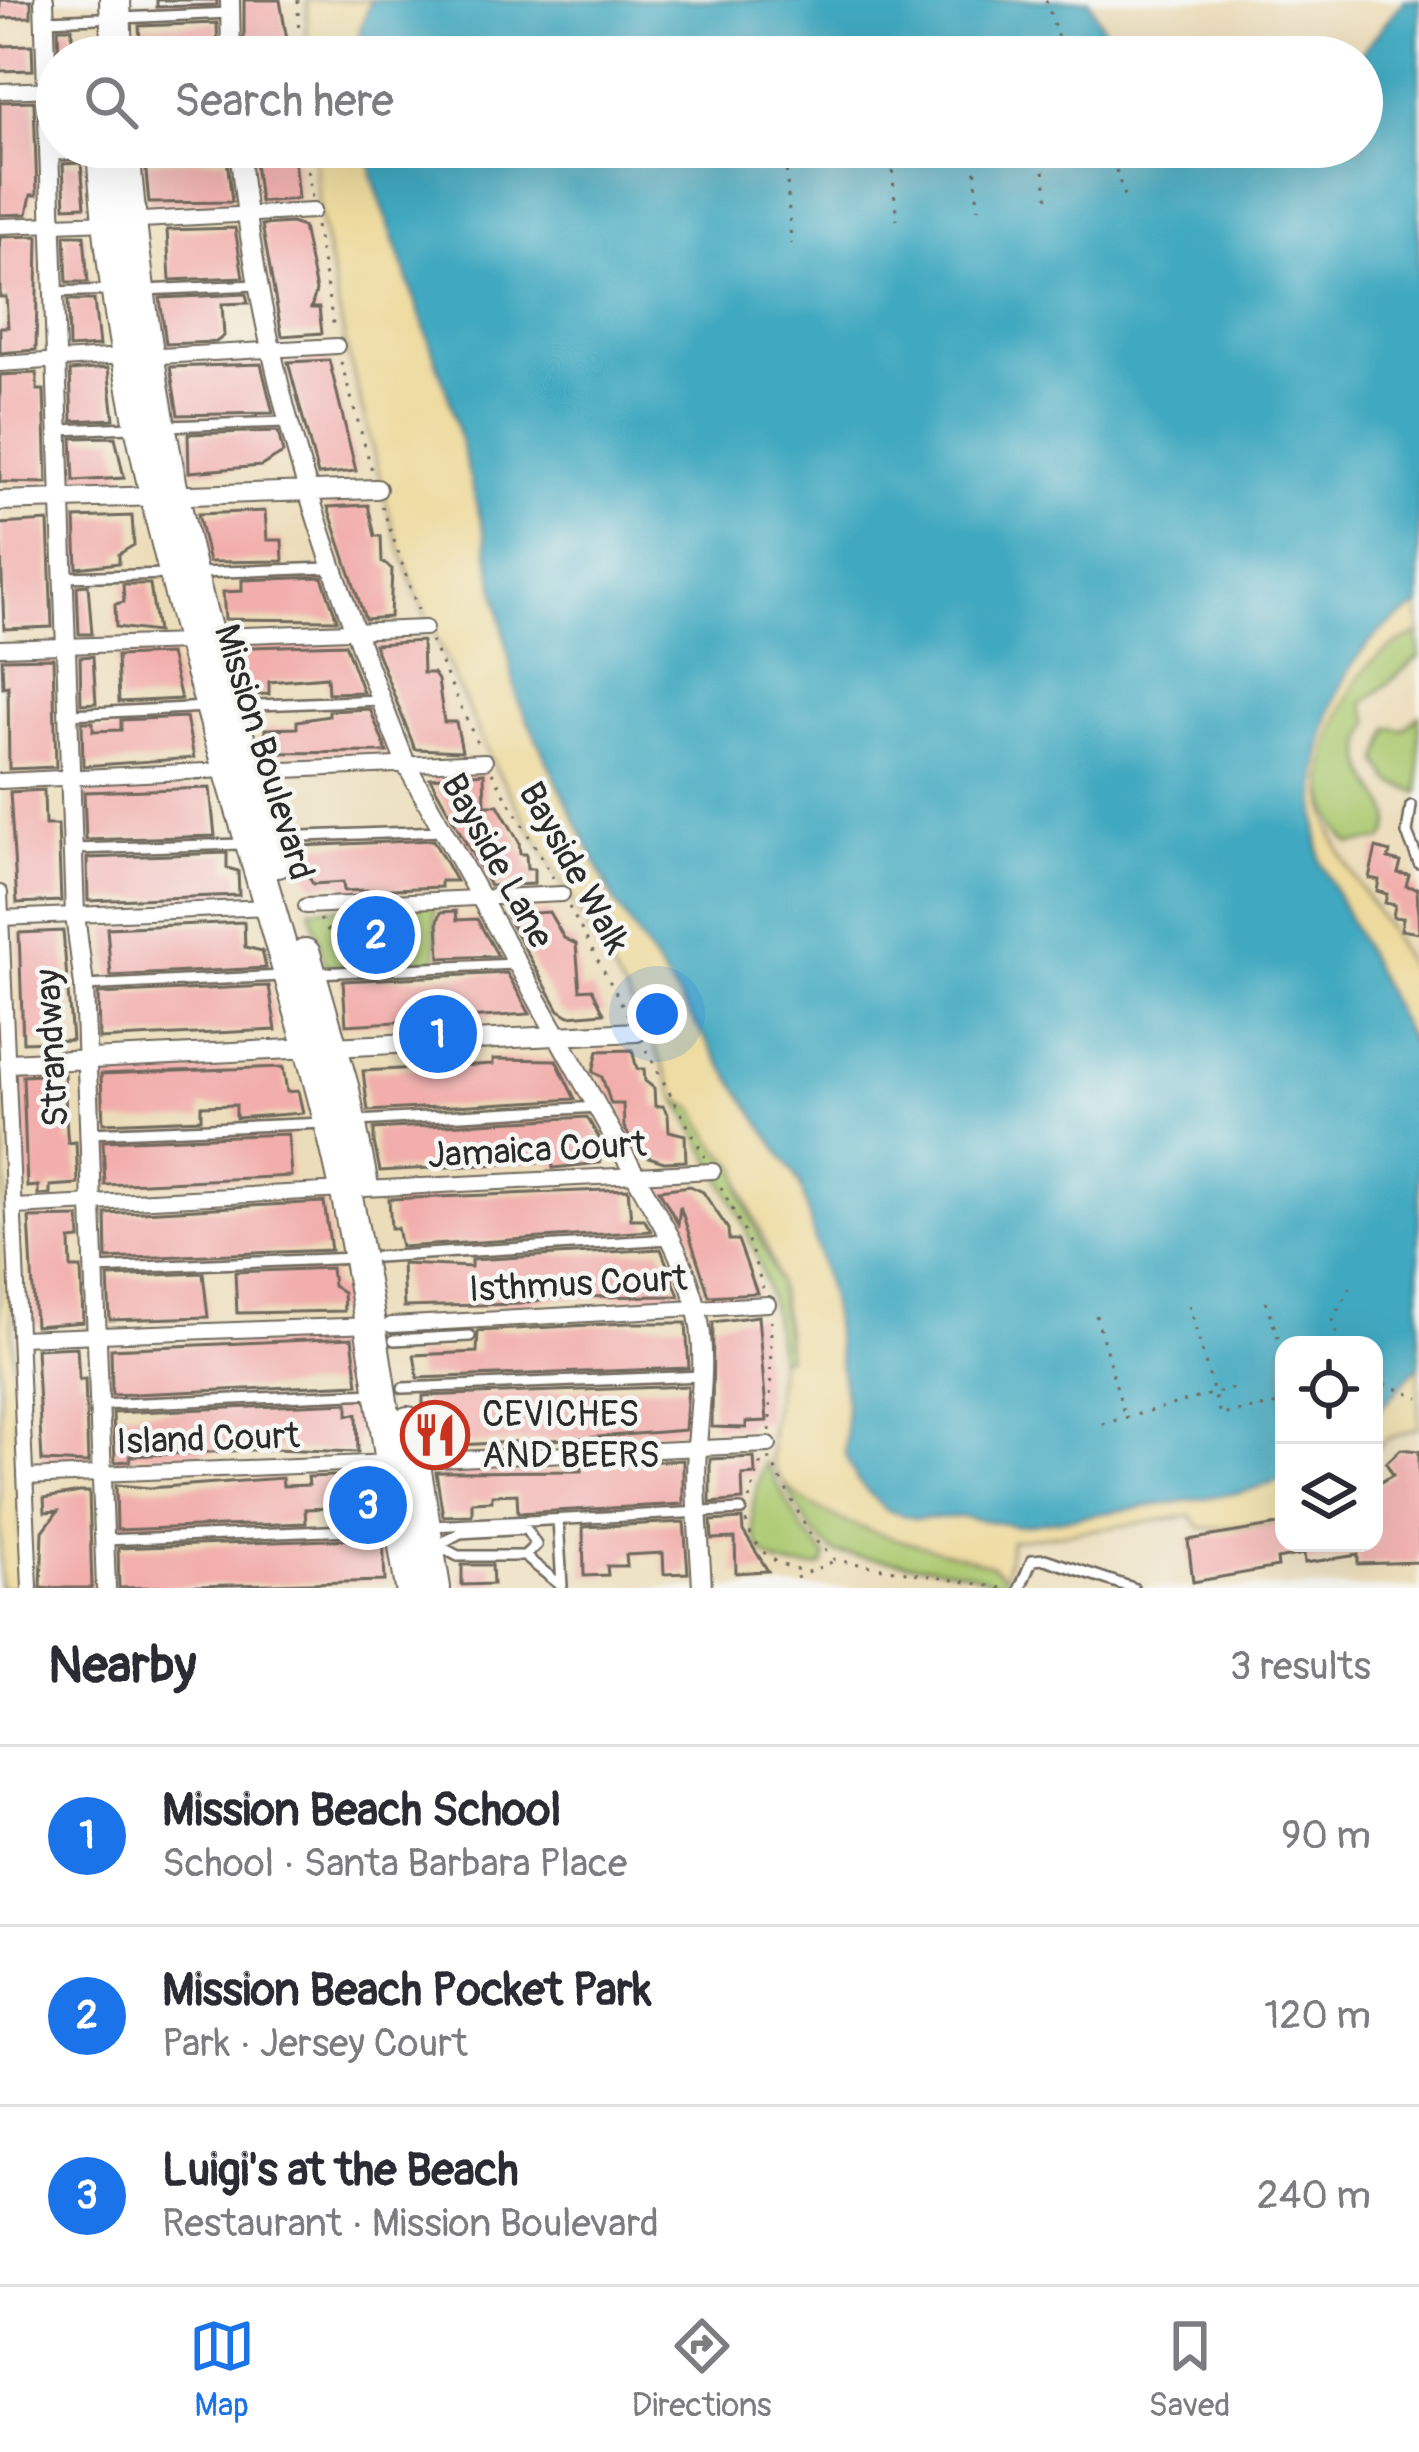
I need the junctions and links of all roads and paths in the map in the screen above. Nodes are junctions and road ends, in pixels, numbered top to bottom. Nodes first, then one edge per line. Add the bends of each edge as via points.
1 (298, 0) edge
2 (1046, 0) edge
3 (230, 7) edge
4 (107, 9) edge
5 (45, 10) edge
6 (1113, 35) dead end
7 (298, 36) edge
8 (1057, 36) edge
9 (1110, 36) edge
10 (36, 90) edge
11 (0, 91) edge
12 (48, 168) edge
13 (112, 168) edge
14 (115, 168) edge
15 (241, 168) edge
16 (308, 168) edge
17 (785, 168) edge
18 (892, 168) edge
19 (975, 168) edge
20 (1044, 168) edge
21 (1115, 168) edge
22 (1124, 196) dead end
23 (1048, 201) dead end
24 (978, 209) dead end
25 (313, 211) junction
26 (245, 214) junction
27 (141, 220) dead end
28 (897, 220) dead end
29 (109, 222) junction
30 (50, 224) junction
31 (0, 226) edge
32 (790, 244) dead end
33 (257, 285) junction
34 (127, 290) junction
35 (51, 292) junction
36 (337, 346) junction
37 (269, 350) junction
38 (123, 356) junction
39 (160, 356) dead end
40 (54, 359) junction
41 (0, 364) edge
42 (286, 422) junction
43 (148, 427) junction
44 (60, 430) junction
45 (377, 489) junction
46 (305, 493) junction
47 (164, 495) junction
48 (60, 498) junction
49 (0, 501) edge
50 (328, 568) junction
51 (182, 573) junction
52 (65, 577) junction
53 (424, 628) junction
54 (353, 631) junction
55 (220, 636) dead end
56 (188, 642) junction
57 (66, 645) junction
58 (0, 648) edge
59 (380, 700) junction
60 (218, 707) junction
61 (70, 714) junction
62 (485, 761) junction
63 (406, 764) junction
64 (226, 770) junction
65 (262, 771) dead end
66 (70, 779) junction
67 (0, 782) edge
68 (1411, 806) dead end
69 (442, 831) junction
70 (261, 840) junction
71 (74, 850) junction
72 (1419, 863) edge
73 (0, 893) edge
74 (562, 894) junction
75 (479, 898) junction
76 (416, 901) junction
77 (311, 906) joint
78 (270, 907) junction
79 (75, 915) junction
80 (1, 918) edge
81 (515, 964) junction
82 (300, 975) junction
83 (84, 986) junction
84 (637, 1032) junction
85 (558, 1036) junction
86 (320, 1048) junction
87 (87, 1060) junction
88 (9, 1064) junction
89 (598, 1106) junction
90 (341, 1122) junction
91 (90, 1133) junction
92 (713, 1171) junction
93 (635, 1174) junction
94 (355, 1190) junction
95 (93, 1202) junction
96 (15, 1207) junction
97 (671, 1239) junction
98 (369, 1257) junction
99 (96, 1269) junction
100 (1350, 1288) dead end
101 (1266, 1301) dead end
102 (768, 1304) junction
103 (1189, 1305) dead end
104 (699, 1306) junction
105 (1096, 1315) dead end
106 (386, 1330) junction
107 (95, 1335) junction
108 (470, 1336) dead end
109 (1277, 1336) edge
110 (1337, 1336) edge
111 (19, 1338) junction
112 (706, 1376) junction
113 (1383, 1383) edge
114 (1234, 1388) dead end
115 (393, 1390) junction
116 (1214, 1394) junction
117 (1419, 1397) edge
118 (1275, 1404) edge
119 (98, 1405) junction
120 (1125, 1418) junction
121 (1102, 1424) dead end
122 (769, 1444) junction
123 (697, 1447) junction
124 (404, 1461) junction
125 (100, 1474) junction
126 (25, 1478) junction
127 (741, 1510) dead end
128 (699, 1512) junction
129 (559, 1520) junction
130 (424, 1537) junction
131 (104, 1540) junction
132 (524, 1556) junction
133 (836, 1560) junction
134 (816, 1573) junction
135 (796, 1578) dead end
136 (562, 1587) edge
137 (30, 1588) edge
138 (106, 1588) edge
139 (411, 1588) edge
140 (435, 1588) edge
141 (702, 1588) edge
142 (1002, 1588) edge
143 (1021, 1588) edge
144 (1132, 1588) edge

1 - 7 path
2 - 8 path
3 - 4 lane
4 - 5 lane
6 - 9 path
10 - 11 street
12 - 30 street, Strandway
13 - 29 main road, Mission Boulevard
14 - 34 main road, Mission Boulevard
15 - 26 street, Bayside Lane
16 - 25 path, Bayside Walk
17 - 32 path
18 - 28 path
19 - 24 path
20 - 23 path
21 - 22 path
25 - 26 street
25 - 36 path, Bayside Walk
26 - 27 street
26 - 33 street, Bayside Lane
29 - 30 street
29 - 34 main road, Mission Boulevard
30 - 31 street
30 - 35 street, Strandway
33 - 34 lane
33 - 37 street, Bayside Lane
34 - 35 lane
34 - 38 main road, Mission Boulevard
34 - 43 main road, Mission Boulevard
35 - 40 street, Strandway
36 - 37 street
36 - 45 path, Bayside Walk
37 - 39 street
37 - 42 street, Bayside Lane
38 - 40 street
38 - 43 main road, Mission Boulevard
40 - 41 street
40 - 44 street, Strandway
42 - 43 lane
42 - 46 street, Bayside Lane
43 - 44 lane
43 - 47 main road, Mission Boulevard
44 - 48 street, Strandway
45 - 46 street
45 - 53 path, Bayside Walk
46 - 47 street
46 - 50 street, Bayside Lane
47 - 48 street
47 - 51 main road, Mission Boulevard
48 - 49 street
48 - 52 street, Strandway
50 - 51 lane
50 - 54 street, Bayside Lane
51 - 52 lane
51 - 56 main road, Mission Boulevard
51 - 60 main road, Mission Boulevard
52 - 57 street, Strandway
53 - 54 street
53 - 62 path, Bayside Walk
54 - 55 street
54 - 59 street, Bayside Lane
56 - 57 street
56 - 60 main road, Mission Boulevard
57 - 58 street
57 - 61 street, Strandway
59 - 60 lane
59 - 63 street, Bayside Lane
60 - 61 lane
60 - 64 main road, Mission Boulevard
60 - 70 main road, Mission Boulevard
61 - 66 street, Strandway
62 - 63 street
62 - 74 path, Bayside Walk
63 - 65 street
63 - 69 street, Bayside Lane
64 - 66 street
64 - 70 main road, Mission Boulevard
66 - 67 street
66 - 71 street, Strandway
68 - 72 lane via 1407,832
69 - 70 lane
69 - 75 street, Bayside Lane
70 - 71 lane
70 - 78 main road, Mission Boulevard
70 - 82 main road, Mission Boulevard
71 - 79 street, Strandway
73 - 80 street
74 - 75 street
74 - 84 path, Bayside Walk
75 - 76 street
75 - 81 street, Bayside Lane
76 - 77 street
76 - 77 path via 401,935 374,949 337,943
78 - 79 street
78 - 82 main road, Mission Boulevard
79 - 80 street
79 - 83 street, Strandway
80 - 88 street
81 - 82 lane
81 - 85 street, Bayside Lane
82 - 83 lane
82 - 86 main road, Mission Boulevard
83 - 87 street, Strandway
84 - 85 street
84 - 92 path, Bayside Walk
85 - 86 street
85 - 89 street, Bayside Lane
86 - 87 street
86 - 90 main road, Mission Boulevard
87 - 88 street
87 - 91 street, Strandway
88 - 96 street
89 - 90 lane
89 - 93 street, Bayside Lane
90 - 91 lane
90 - 94 main road, Mission Boulevard
91 - 95 street, Strandway
92 - 93 street, Jamaica Court
92 - 102 path, Bayside Walk
93 - 94 street, Jamaica Court
93 - 97 street, Bayside Lane
94 - 95 street, Jamaica Court
94 - 98 main road, Mission Boulevard
95 - 96 street, Jamaica Court
95 - 99 street, Strandway
96 - 111 street
97 - 98 lane
97 - 104 street, Bayside Lane
98 - 99 lane
98 - 106 main road, Mission Boulevard
99 - 107 street, Strandway
100 - 110 path via 1333,1319
101 - 109 path
102 - 104 street, Isthmus Court
102 - 122 path, Bayside Walk
103 - 116 path
104 - 106 street, Isthmus Court
104 - 112 street, Bayside Lane
105 - 120 path
106 - 107 street, Isthmus Court
106 - 108 lane
106 - 115 main road, Mission Boulevard
107 - 111 street, Isthmus Court
107 - 119 street, Strandway
111 - 126 street
112 - 115 lane
112 - 123 street, Bayside Lane
113 - 117 path
114 - 116 path
115 - 119 lane
115 - 124 main road, Mission Boulevard
116 - 118 path via 1220,1415
116 - 120 path
119 - 125 street, Strandway
120 - 121 path
122 - 123 street, Island Court
122 - 133 path, Bayside Walk via 777,1480
122 - 134 path via 749,1499 748,1529 772,1560
123 - 124 street, Island Court
123 - 128 street, Bayside Lane
124 - 125 street, Island Court
124 - 130 main road, Mission Boulevard
125 - 126 street, Island Court
125 - 131 street, Strandway
126 - 137 street
127 - 128 lane
128 - 129 lane
128 - 141 street, Bayside Lane
129 - 130 lane
129 - 136 lane
130 - 131 lane
130 - 132 lane via 458,1556
130 - 132 lane via 526,1529 536,1545
130 - 139 main road, Mission Boulevard
130 - 140 main road, Mission Boulevard
131 - 138 street, Strandway
132 - 136 lane
133 - 134 path
133 - 142 path
134 - 135 path
143 - 144 lane via 1032,1561 1045,1559

